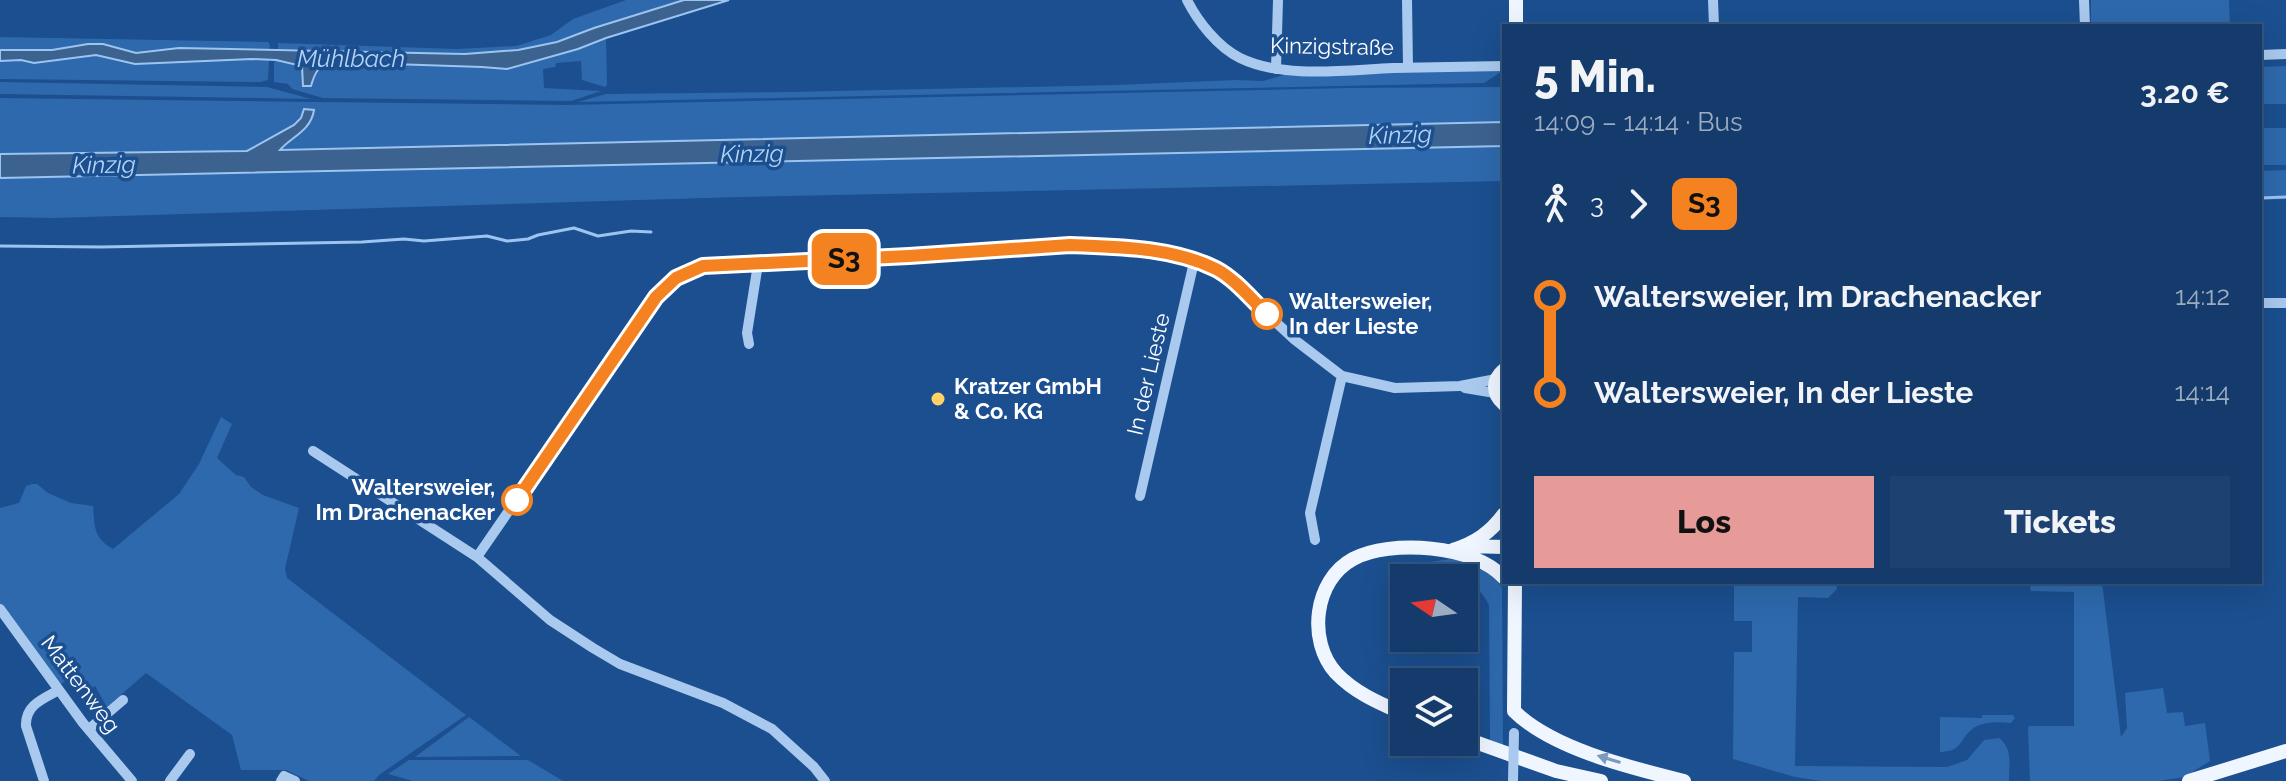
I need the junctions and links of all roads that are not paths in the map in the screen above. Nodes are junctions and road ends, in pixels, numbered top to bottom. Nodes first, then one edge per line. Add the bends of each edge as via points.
1 (1187, 0) edge
2 (1278, 0) edge
3 (1407, 0) edge
4 (1516, 0) edge
5 (1713, 0) edge
6 (2084, 0) edge
7 (1516, 24) edge
8 (1714, 24) edge
9 (2085, 24) edge
10 (2286, 54) edge
11 (2262, 55) edge
12 (1502, 66) edge
13 (1408, 67) junction
14 (1276, 69) junction
15 (1194, 262) junction
16 (758, 264) junction
17 (2262, 303) edge
18 (2286, 303) edge
19 (749, 344) dead end
20 (1342, 376) junction
21 (1500, 387) edge
22 (313, 451) dead end
23 (1140, 496) dead end
24 (1502, 516) edge
25 (1315, 540) dead end
26 (1502, 547) edge
27 (1459, 548) junction
28 (477, 557) junction
29 (1502, 576) edge
30 (1510, 584) edge
31 (0, 609) edge
32 (59, 690) junction
33 (123, 700) dead end
34 (1390, 707) edge
35 (1514, 711) junction
36 (89, 729) junction
37 (1478, 743) edge
38 (2286, 751) edge
39 (190, 754) dead end
40 (44, 781) edge
41 (132, 781) edge
42 (170, 781) edge
43 (281, 781) edge
44 (295, 781) edge
45 (825, 781) edge
46 (1513, 781) edge
47 (1601, 781) edge
48 (1684, 781) edge
49 (2189, 781) edge

1 - 14 street, Kinzigstraße via 1208,31 1238,57
2 - 14 street
3 - 13 street
4 - 7 main road
5 - 8 street
6 - 9 street
10 - 11 street
12 - 13 street, Kinzigstraße
13 - 14 street, Kinzigstraße
15 - 16 street via 1169,253 1070,245
15 - 20 street via 1228,278
15 - 23 street, In der Lieste
16 - 19 street
16 - 28 street via 703,266 666,286
17 - 18 street
20 - 21 street via 1395,388
20 - 25 street via 1310,513
22 - 28 street
24 - 27 main road via 1488,533
26 - 27 main road
27 - 29 main road
27 - 34 main road via 1365,554 1332,577 1321,601 1319,634 1334,671 1354,689
28 - 45 street via 550,620 620,664 723,703 772,729
30 - 35 main road
31 - 32 street, Mattenweg
32 - 36 street, Mattenweg
32 - 40 street via 31,706 26,717
33 - 36 street
35 - 46 street, bridge
48 -> 35 main road via 1565,744
36 - 41 street, Mattenweg
37 - 47 main road
38 - 49 main road
39 - 42 street
43 - 44 street via 284,776

